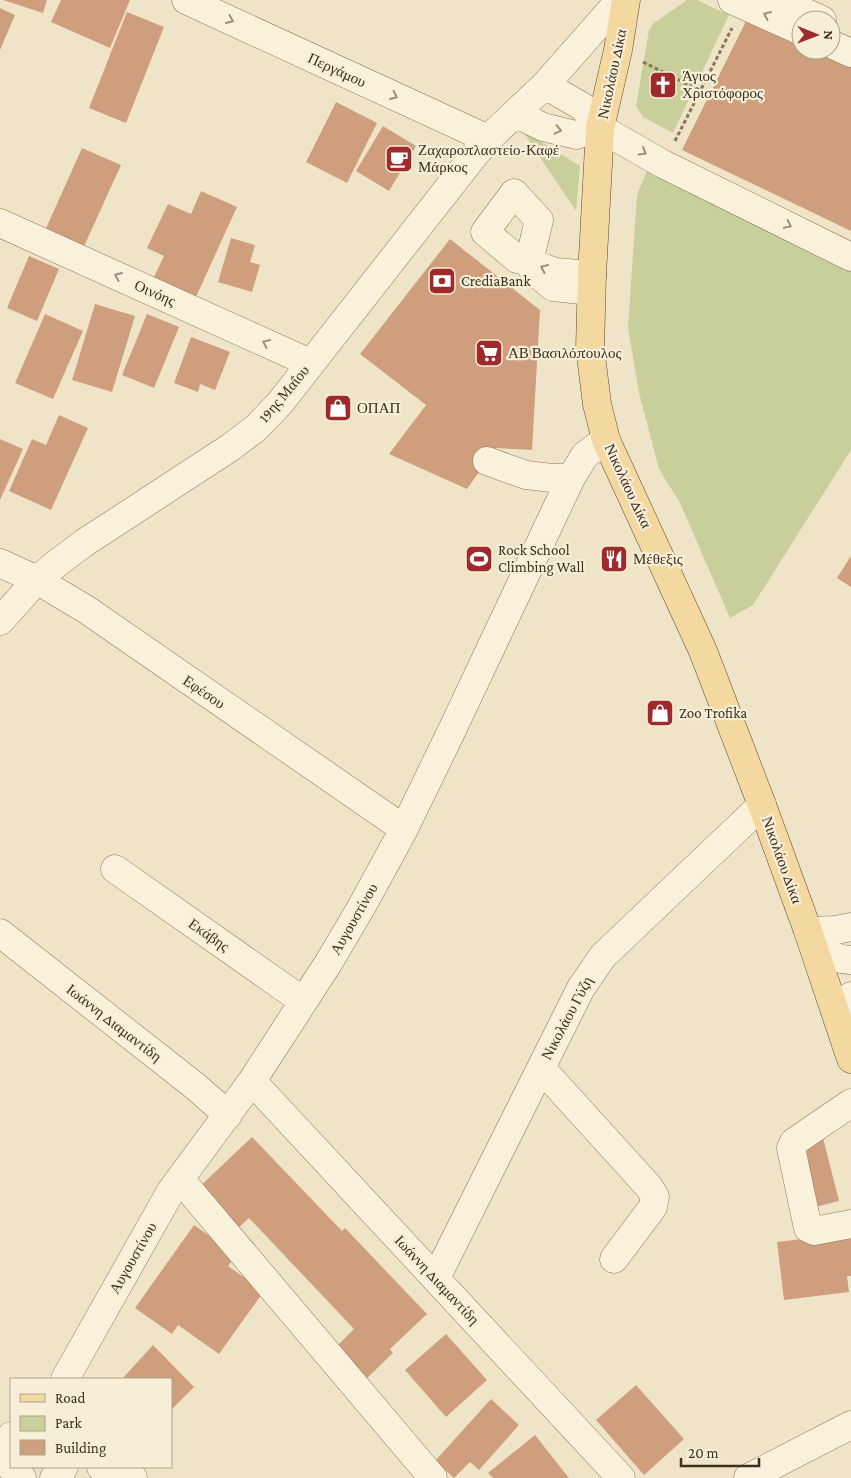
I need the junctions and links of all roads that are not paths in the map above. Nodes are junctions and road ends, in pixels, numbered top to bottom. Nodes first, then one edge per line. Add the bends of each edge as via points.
1 (186, 0) edge
2 (620, 0) edge
3 (626, 0) edge
4 (778, 0) edge
5 (738, 2) edge
6 (800, 10) edge
7 (791, 26) edge
8 (545, 85) junction
9 (517, 114) junction
10 (600, 128) junction
11 (488, 139) junction
12 (0, 224) edge
13 (851, 257) edge
14 (529, 262) dead end
15 (591, 283) junction
16 (310, 363) junction
17 (606, 440) junction
18 (487, 462) dead end
19 (571, 478) junction
20 (0, 562) edge
21 (37, 580) junction
22 (0, 621) edge
23 (762, 805) junction
24 (404, 829) junction
25 (115, 869) dead end
26 (851, 927) edge
27 (808, 931) junction
28 (0, 933) edge
29 (851, 960) edge
30 (851, 996) edge
31 (303, 1001) junction
32 (847, 1047) edge
33 (541, 1068) junction
34 (252, 1081) junction
35 (851, 1103) edge
36 (228, 1114) junction
37 (180, 1179) junction
38 (851, 1224) edge
39 (614, 1259) dead end
40 (436, 1278) junction
41 (66, 1378) edge
42 (851, 1425) edge
43 (6, 1439) edge
44 (10, 1465) edge
45 (63, 1468) edge
46 (104, 1468) edge
47 (54, 1478) edge
48 (132, 1478) edge
49 (432, 1478) edge
50 (621, 1478) edge
51 (748, 1478) edge

1 -> 11 street, Περγάμου
2 - 8 street, 19ης Μαΐου
3 - 10 main road, Νικολάου Δίκα
4 - 6 street
7 -> 5 street
8 - 9 street, 19ης Μαΐου
8 - 10 street via 584,107
9 -> 10 street via 543,127 576,135
9 - 11 street, 19ης Μαΐου
10 -> 13 street via 663,164
10 - 15 main road, Νικολάου Δίκα
11 - 16 street, 19ης Μαΐου
16 -> 12 street, Οινόης
14 - 15 street via 533,270 553,287
15 - 17 main road, Νικολάου Δίκα via 590,348 597,404
16 - 21 street, 19ης Μαΐου via 256,428 84,543
17 - 19 street, Αυγουστίνου via 585,455
17 - 23 main road, Νικολάου Δίκα via 703,651
18 - 19 street via 526,475
19 - 24 street, Αυγουστίνου
20 - 21 street, Εφέσου
21 - 22 street, 19ης Μαΐου
21 - 24 street, Εφέσου via 87,610
23 - 27 main road, Νικολάου Δίκα
23 - 33 street, Νικολάου Γύζη via 603,956 581,988
24 - 31 street, Αυγουστίνου via 329,962
25 - 31 street, Εκάβης
26 - 27 street
27 - 29 street via 831,954
27 - 32 main road, Νικολάου Δίκα
28 - 36 street, Ιωάννη Διαμαντίδη
30 - 32 street
31 - 34 street, Αυγουστίνου
33 - 39 street via 655,1197 653,1207
33 - 40 street, Νικολάου Γύζη
34 - 36 street, Αυγουστίνου
34 - 40 street, Ιωάννη Διαμαντίδη
35 - 38 street via 794,1142 791,1148 808,1228 814,1231
36 - 37 street, Αυγουστίνου
37 - 41 street, Αυγουστίνου
37 - 49 street
40 - 50 street, Ιωάννη Διαμαντίδη
42 - 51 street
43 - 44 street
45 - 47 street
46 - 48 street

